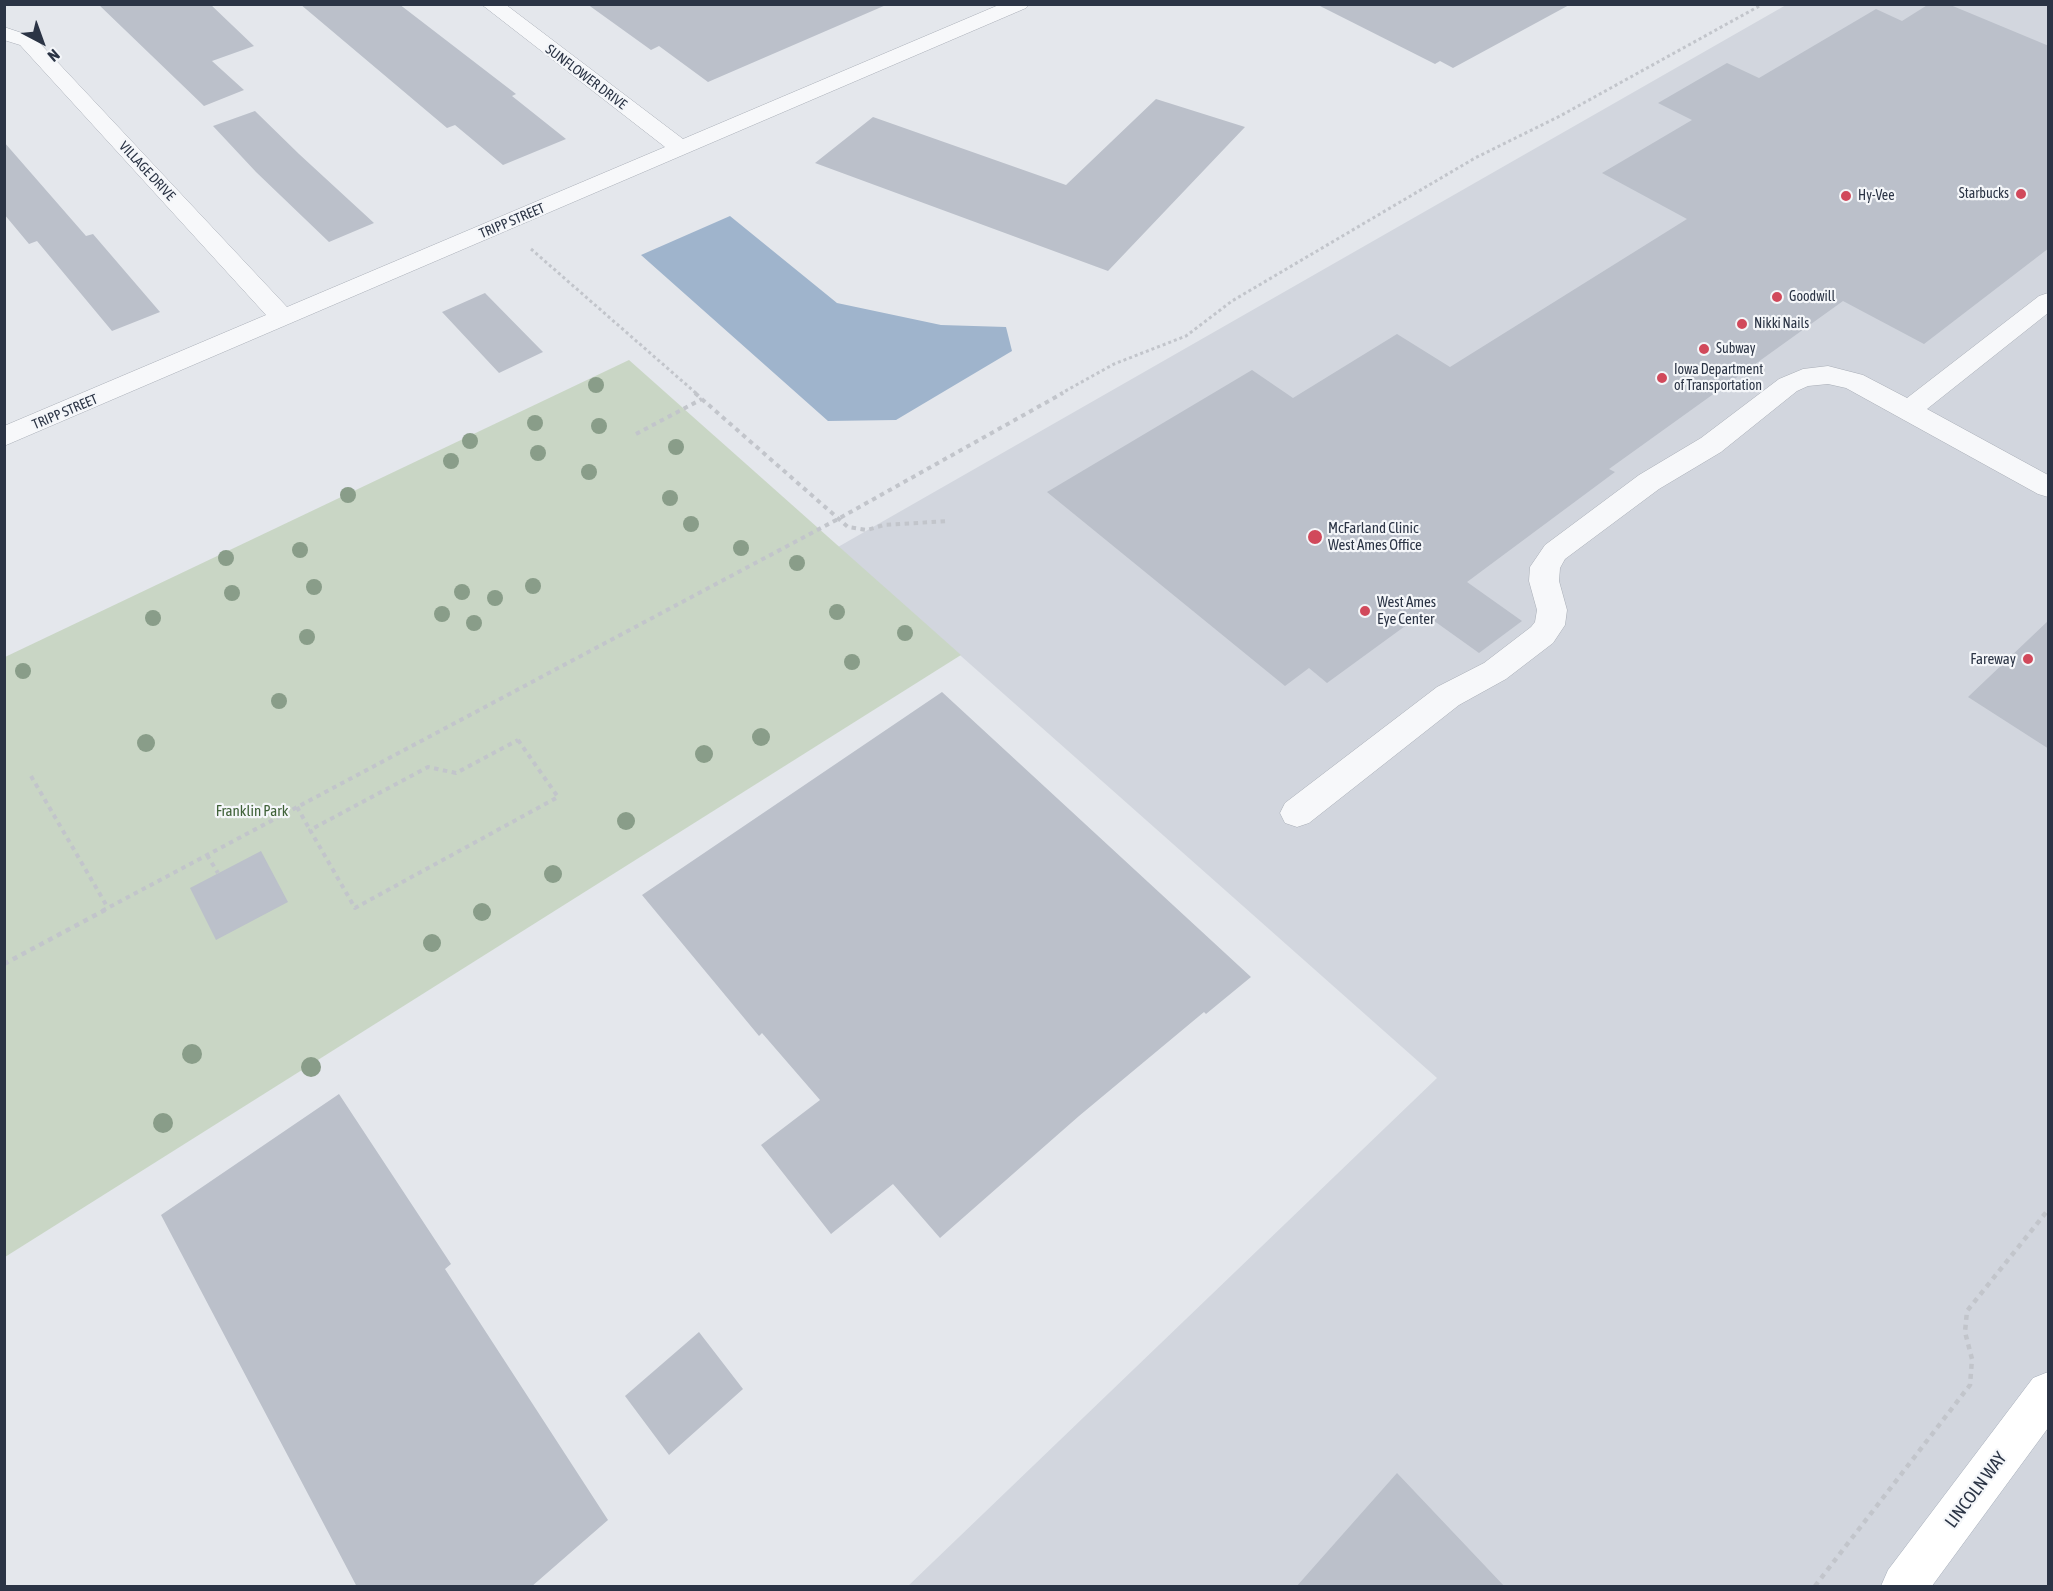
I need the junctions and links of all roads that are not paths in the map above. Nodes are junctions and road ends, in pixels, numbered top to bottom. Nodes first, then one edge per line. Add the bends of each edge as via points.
1 (491, 4) edge
2 (1019, 4) edge
3 (4, 33) edge
4 (681, 148) junction
5 (2049, 301) edge
6 (283, 318) junction
7 (1909, 410) junction
8 (4, 437) edge
9 (2049, 487) edge
10 (1297, 813) dead end
11 (2049, 1393) edge
12 (1904, 1587) edge

1 - 4 street, SUNFLOWER DRIVE
2 - 4 street, TRIPP STREET
3 - 6 street, VILLAGE DRIVE via 27,41
4 - 6 street, TRIPP STREET
5 - 7 street
6 - 8 street, TRIPP STREET
7 - 9 street
7 - 10 street via 1854,381 1828,375 1812,375 1788,385 1711,445 1648,482 1555,552 1545,567 1544,581 1552,610 1550,625 1542,635 1495,671 1448,696
11 - 12 main road, LINCOLN WAY

